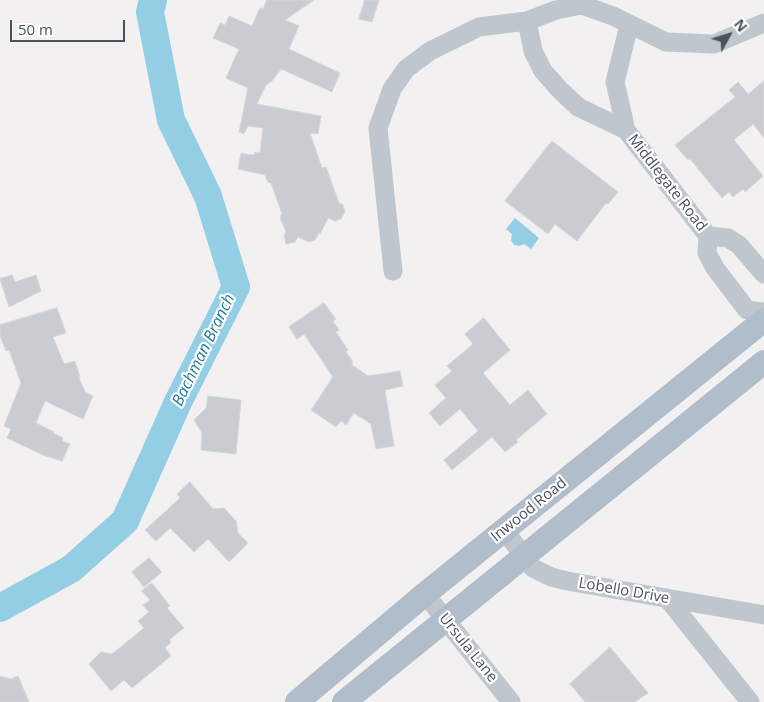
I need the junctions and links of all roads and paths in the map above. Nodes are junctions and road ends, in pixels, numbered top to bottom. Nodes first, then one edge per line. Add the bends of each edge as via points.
1 (527, 21) junction
2 (764, 23) edge
3 (629, 25) junction
4 (626, 130) junction
5 (708, 236) junction
6 (393, 271) dead end
7 (764, 274) edge
8 (764, 312) edge
9 (764, 320) edge
10 (764, 362) edge
11 (504, 530) junction
12 (524, 557) junction
13 (425, 594) junction
14 (667, 598) junction
15 (764, 616) edge
16 (444, 620) junction
17 (297, 702) edge
18 (344, 702) edge
19 (511, 702) edge
20 (750, 702) edge

1 - 3 street via 582,5
1 - 4 street, Middlegate Road via 533,51 543,71 560,90 578,107
1 - 6 street via 480,27 430,51 406,69 392,89 378,128
2 - 3 street via 714,44 666,42
3 - 4 street, Middlegate Road via 615,82
4 - 5 street, Middlegate Road
5 - 7 street, Middlegate Road via 728,238 740,245
5 - 8 street, Middlegate Road via 707,253 722,279 747,310
9 - 11 main road, Inwood Road
10 - 12 main road
11 - 12 street, Lobello Drive
11 - 13 main road, Inwood Road
12 - 14 street, Lobello Drive via 533,568 551,577
12 - 16 main road
13 - 16 street, Ursula Lane
13 - 17 main road, Inwood Road
14 - 15 street, Lobello Drive
14 - 20 street
16 - 18 main road
16 - 19 street, Ursula Lane

